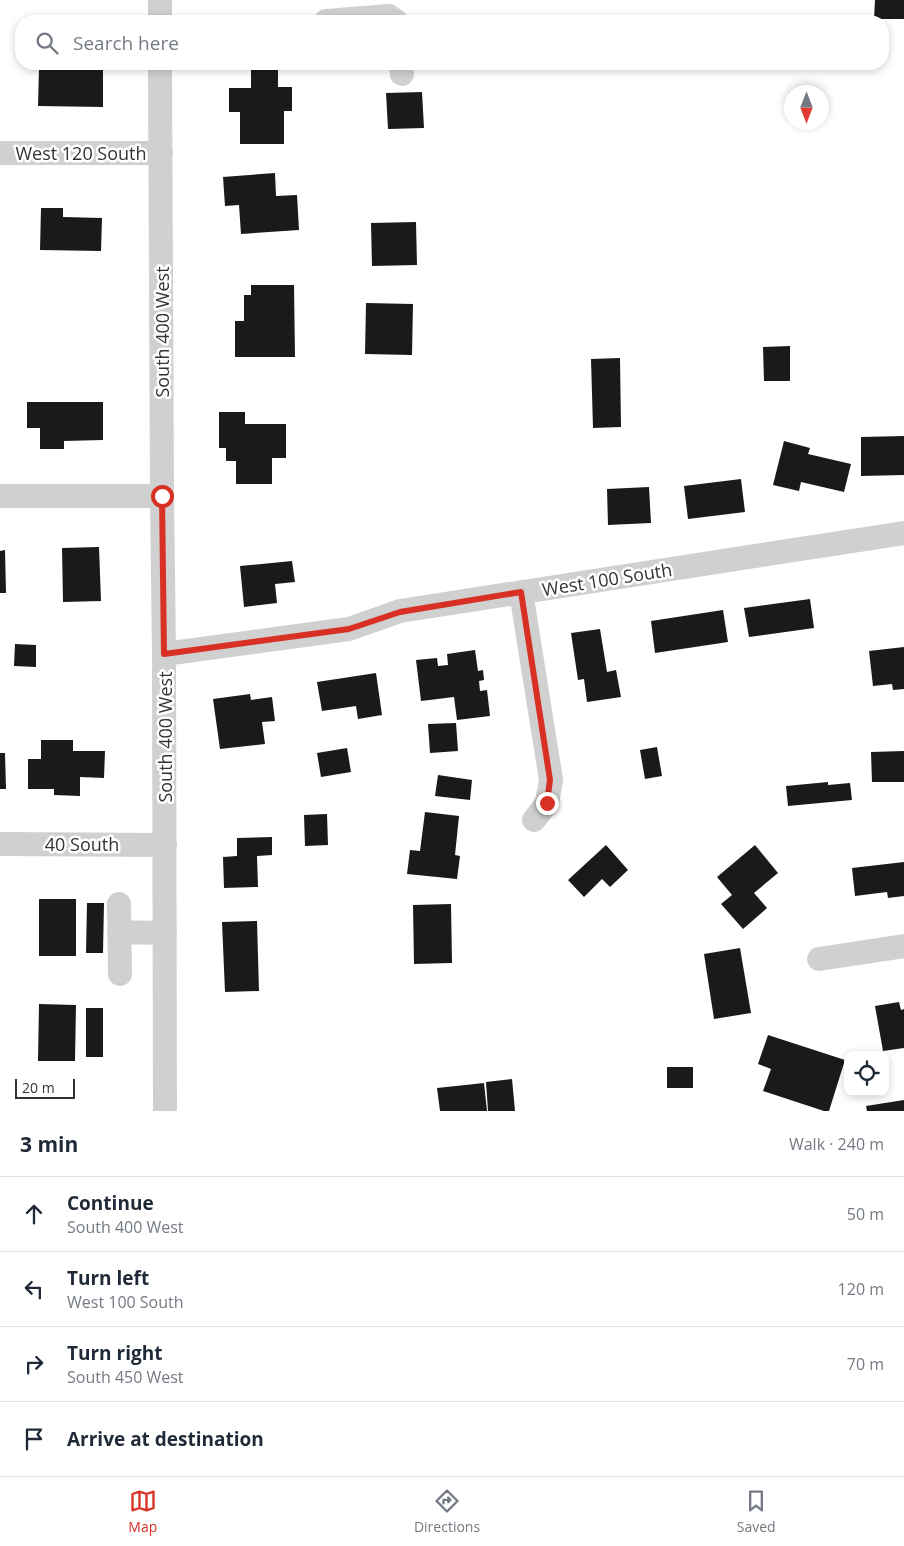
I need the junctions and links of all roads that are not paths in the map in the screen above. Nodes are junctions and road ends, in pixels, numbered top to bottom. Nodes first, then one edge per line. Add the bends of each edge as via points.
1 (160, 0) edge
2 (160, 15) edge
3 (160, 70) edge
4 (0, 153) edge
5 (161, 153) junction
6 (0, 496) edge
7 (162, 496) junction
8 (904, 533) edge
9 (521, 592) junction
10 (164, 654) junction
11 (534, 820) dead end
12 (0, 844) edge
13 (165, 845) junction
14 (118, 904) dead end
15 (119, 932) junction
16 (165, 933) junction
17 (904, 946) edge
18 (819, 959) dead end
19 (120, 974) dead end
20 (165, 1111) edge

1 - 2 street
3 - 5 street, South 400 West
4 - 5 street, West 120 South
5 - 7 street, South 400 West
6 - 7 street
7 - 10 street, South 400 West
8 - 9 street, West 100 South
9 - 10 street, West 100 South via 400,612 349,629
9 - 11 street via 550,780 547,803
10 - 13 street, South 400 West
12 - 13 street, 40 South
13 - 16 street, South 400 West
14 - 15 street
15 - 16 street
15 - 19 street
16 - 20 street, South 400 West
17 - 18 street

